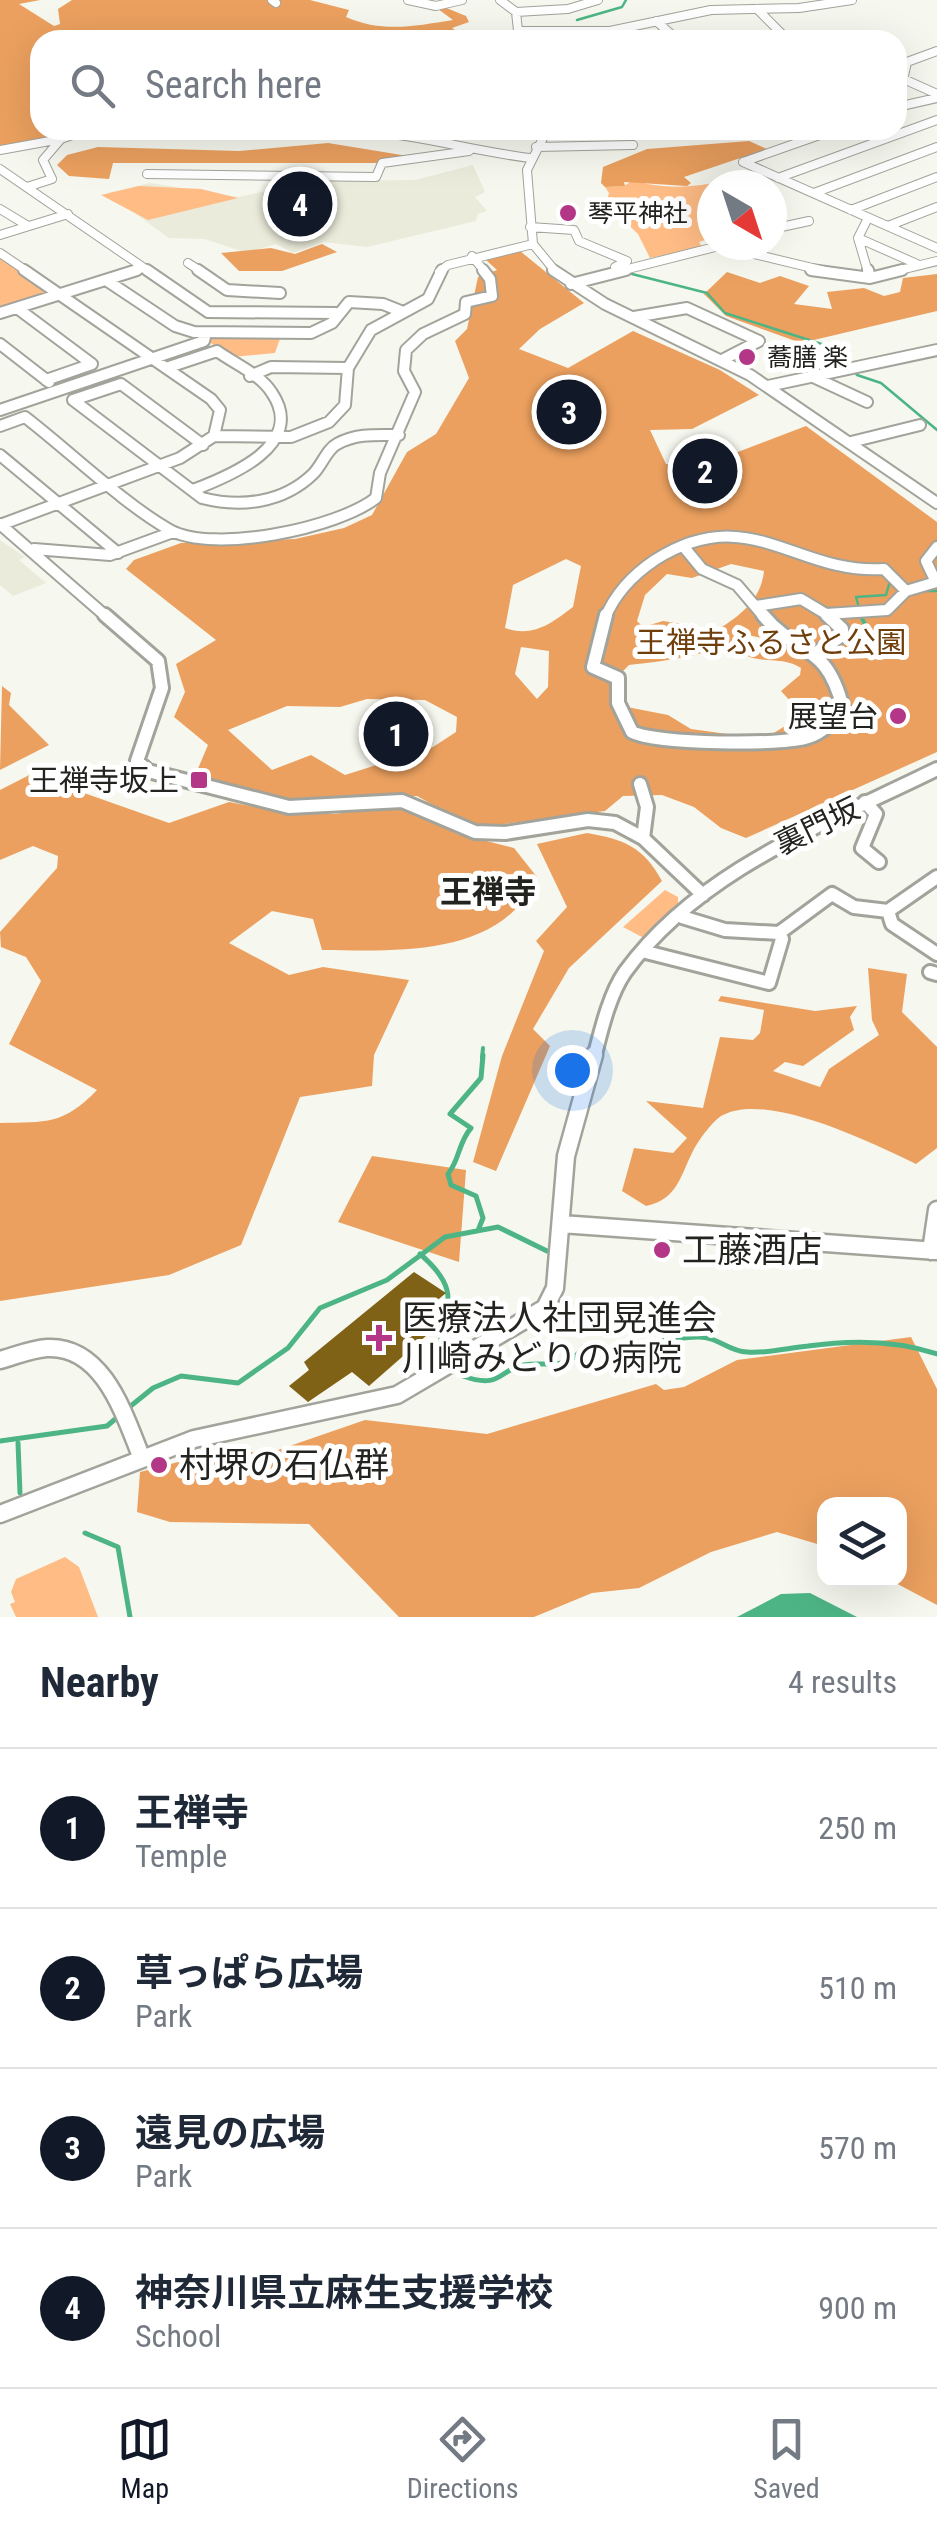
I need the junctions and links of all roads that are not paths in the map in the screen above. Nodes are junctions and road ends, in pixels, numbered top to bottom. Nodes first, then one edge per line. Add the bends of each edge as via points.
1 (408, 0) edge
2 (462, 0) edge
3 (502, 0) edge
4 (598, 0) edge
5 (852, 0) edge
6 (678, 4) dead end
7 (757, 9) junction
8 (516, 12) junction
9 (680, 15) junction
10 (656, 21) junction
11 (518, 30) edge
12 (609, 30) edge
13 (666, 30) edge
14 (778, 30) edge
15 (937, 51) edge
16 (907, 64) edge
17 (907, 80) edge
18 (937, 96) edge
19 (907, 105) edge
20 (907, 108) edge
21 (937, 118) edge
22 (907, 129) edge
23 (55, 140) edge
24 (60, 140) edge
25 (429, 140) edge
26 (541, 140) edge
27 (806, 140) edge
28 (879, 140) edge
29 (633, 145) dead end
30 (536, 147) junction
31 (937, 147) edge
32 (0, 150) edge
33 (469, 151) junction
34 (530, 158) junction
35 (0, 169) edge
36 (760, 170) edge
37 (147, 174) dead end
38 (787, 175) edge
39 (937, 177) edge
40 (787, 182) edge
41 (27, 186) junction
42 (814, 194) junction
43 (937, 207) edge
44 (0, 209) edge
45 (851, 210) junction
46 (68, 214) junction
47 (868, 218) junction
48 (809, 221) dead end
49 (787, 222) edge
50 (28, 226) junction
51 (888, 226) junction
52 (530, 228) junction
53 (0, 234) edge
54 (858, 238) junction
55 (532, 244) junction
56 (934, 245) edge
57 (697, 253) edge
58 (0, 254) edge
59 (472, 256) junction
60 (776, 260) edge
61 (937, 260) edge
62 (188, 263) dead end
63 (917, 264) junction
64 (140, 269) junction
65 (624, 272) junction
66 (870, 278) junction
67 (106, 280) junction
68 (570, 284) junction
69 (244, 289) junction
70 (280, 293) dead end
71 (62, 294) junction
72 (17, 308) junction
73 (403, 312) junction
74 (336, 313) junction
75 (0, 314) edge
76 (242, 315) junction
77 (632, 317) junction
78 (206, 333) junction
79 (0, 344) edge
80 (937, 350) edge
81 (156, 358) junction
82 (724, 360) junction
83 (168, 368) junction
84 (348, 368) junction
85 (250, 376) junction
86 (811, 376) junction
87 (768, 386) junction
88 (867, 402) dead end
89 (0, 410) edge
90 (920, 425) dead end
91 (0, 426) edge
92 (399, 435) junction
93 (214, 436) junction
94 (274, 438) junction
95 (851, 442) junction
96 (203, 444) junction
97 (0, 455) edge
98 (158, 466) junction
99 (110, 484) junction
100 (193, 490) junction
101 (934, 498) edge
102 (61, 503) junction
103 (0, 524) edge
104 (174, 532) junction
105 (683, 546) junction
106 (937, 548) edge
107 (34, 550) junction
108 (118, 553) junction
109 (936, 580) edge
110 (913, 590) junction
111 (756, 606) junction
112 (826, 614) junction
113 (814, 654) junction
114 (937, 769) edge
115 (640, 784) dead end
116 (865, 802) junction
117 (643, 838) junction
118 (880, 862) dead end
119 (937, 877) edge
120 (703, 895) junction
121 (888, 910) junction
122 (682, 917) junction
123 (780, 933) junction
124 (646, 952) junction
125 (936, 952) edge
126 (937, 1210) edge
127 (561, 1224) junction
128 (934, 1251) edge
129 (0, 1360) edge
130 (142, 1456) junction
131 (0, 1514) edge

1 - 2 street via 436,6
3 - 8 street
4 - 8 street
5 - 7 street
6 - 9 street
7 - 9 street
7 - 14 street
8 - 11 street
9 - 10 street
10 - 12 street
10 - 13 street
15 - 16 street
17 - 18 street
18 - 19 street
20 - 21 street
21 - 22 street
23 - 32 street
24 - 41 street via 43,160 52,180
25 - 33 street
26 - 30 street
27 - 36 street via 743,162
28 - 38 street
29 - 30 street
30 - 34 street
31 - 42 street
33 - 34 street
33 - 37 street via 382,163 376,176 336,180
34 - 52 street
35 - 41 street
39 - 45 street
40 - 42 street
41 - 46 street
42 - 45 street
43 - 51 street
44 - 50 street
45 - 47 street
46 - 50 street
46 - 64 street
47 - 51 street
47 - 54 street
48 - 49 street
50 - 53 street
51 - 56 street
52 - 55 street
52 - 65 street via 574,230 579,241 626,262 615,267
54 - 63 street
54 - 66 street
55 - 59 street
55 - 68 street
57 - 65 street
58 - 71 street
59 - 73 street via 448,265 428,299
59 - 92 street via 490,279 492,296 466,302 465,314 427,329 404,356 402,368 415,392
60 - 66 street
61 - 63 street
62 - 69 street via 214,285
63 - 66 street
64 - 67 street
64 - 76 street via 201,309
65 - 68 street
67 - 71 street
67 - 78 street via 175,326
68 - 77 street
69 - 70 street
69 - 76 street
71 - 72 street
71 - 81 street
72 - 75 street
72 - 79 street via 92,364 50,382
73 - 74 street via 360,301
73 - 84 street via 371,330
74 - 76 street
74 - 78 street via 332,323 311,333
77 - 82 street
77 - 82 street via 687,308 759,342
78 - 81 street via 204,341
80 - 86 street
81 - 83 street
81 - 89 street
82 - 87 street
83 - 85 street via 217,351
83 - 93 street via 220,410
84 - 85 street via 271,367
84 - 94 street via 338,414 316,429
85 - 94 street via 277,404
86 - 87 street
86 - 88 street
87 - 95 street
90 - 95 street
91 - 99 street via 25,417
92 - 100 street via 346,438 332,446 313,478 252,502 216,503
92 - 104 street via 378,474 376,498 348,519 276,532
93 - 94 street
93 - 96 street
94 - 100 street via 254,463
95 - 101 street
96 - 98 street
96 - 98 street via 121,384 74,400
97 - 102 street
98 - 99 street
98 - 100 street
99 - 102 street
99 - 104 street
102 - 103 street
102 - 108 street
103 - 107 street
104 - 108 street
105 - 110 street via 754,537 859,571 884,569
105 - 111 street via 694,562 738,585
105 - 113 street via 639,568 608,605 594,642 593,667 618,678 618,712 634,734 664,743 712,738 764,744 820,732 844,708 835,678
106 - 109 street via 926,561
107 - 108 street
107 - 117 street via 158,661 162,688 138,755 148,770 289,807 402,801 475,832 588,820 625,826
109 - 110 street
110 - 112 street via 886,610
111 - 112 street via 801,599
111 - 113 street via 775,630
112 - 113 street via 842,635
114 - 116 street, 裏門坂
115 - 117 street via 647,807
116 - 118 street via 876,814 862,848
116 - 120 street, 裏門坂 via 750,860
117 - 120 street
119 - 121 street
120 - 122 street, 裏門坂
121 - 123 street via 854,907 832,894
121 - 125 street via 892,924
122 - 123 street via 725,930
122 - 124 street, 裏門坂
123 - 124 street via 769,983
124 - 127 street, 裏門坂 via 614,990 566,1156
126 - 128 street
127 - 128 street
127 - 130 street, 裏門坂 via 555,1288 545,1308 428,1381 373,1402
129 - 130 street via 50,1347 93,1361
130 - 131 street, 裏門坂

